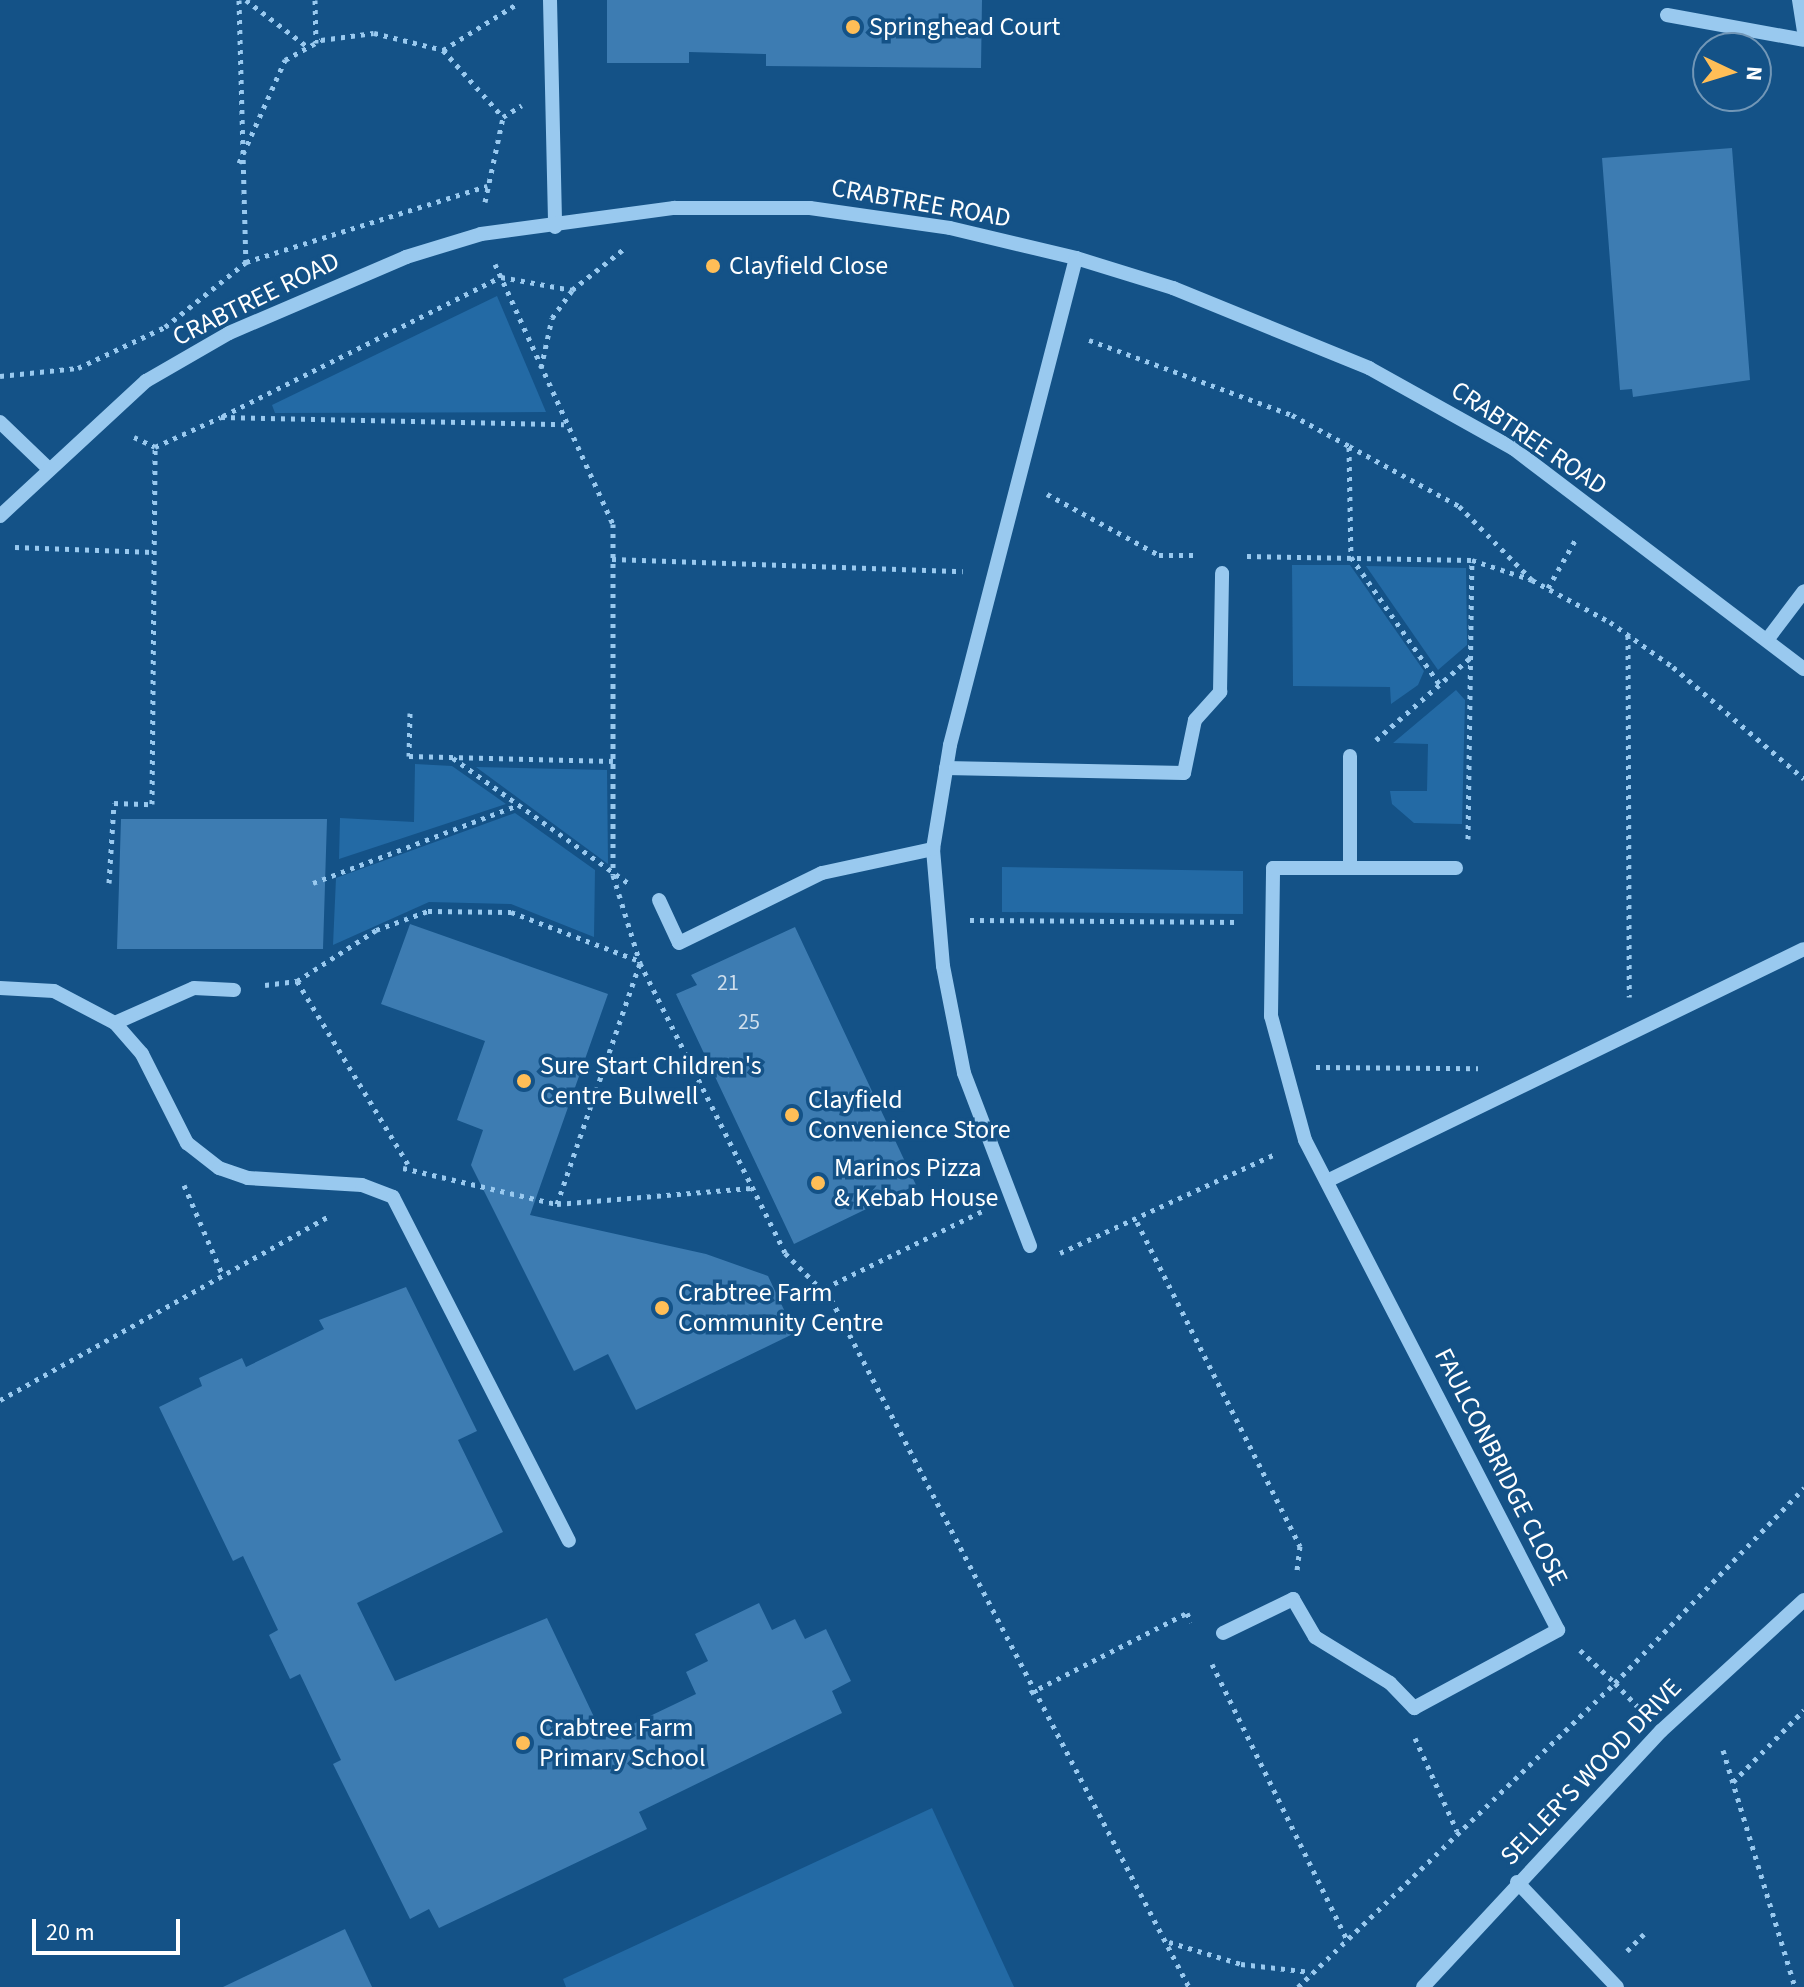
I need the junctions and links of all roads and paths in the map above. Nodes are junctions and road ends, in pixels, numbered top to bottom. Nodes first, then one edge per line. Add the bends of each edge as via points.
1 (239, 0) edge
2 (246, 0) edge
3 (315, 0) edge
4 (522, 0) edge
5 (550, 0) edge
6 (1799, 0) edge
7 (1667, 15) dead end
8 (1804, 30) edge
9 (1804, 40) edge
10 (316, 43) junction
11 (308, 47) junction
12 (443, 50) junction
13 (551, 102) junction
14 (503, 117) junction
15 (239, 163) junction
16 (487, 186) junction
17 (555, 227) junction
18 (481, 234) junction
19 (630, 244) dead end
20 (1076, 258) junction
21 (246, 262) junction
22 (501, 277) junction
23 (572, 290) junction
24 (1058, 329) junction
25 (541, 369) junction
26 (0, 376) edge
27 (221, 417) junction
28 (0, 422) edge
29 (564, 424) junction
30 (1349, 446) junction
31 (48, 468) junction
32 (1020, 476) junction
33 (1593, 508) junction
34 (0, 516) edge
35 (0, 546) edge
36 (154, 552) junction
37 (1207, 556) dead end
38 (1237, 556) dead end
39 (1351, 557) junction
40 (612, 559) junction
41 (1472, 560) junction
42 (995, 572) junction
43 (1222, 573) dead end
44 (1532, 580) junction
45 (1548, 588) junction
46 (1804, 591) edge
47 (1628, 634) junction
48 (1767, 640) junction
49 (1472, 656) junction
50 (1804, 669) edge
51 (1440, 685) junction
52 (410, 713) dead end
53 (1350, 756) joint
54 (453, 758) junction
55 (613, 761) junction
56 (946, 768) junction
57 (1804, 779) edge
58 (519, 805) junction
59 (933, 849) junction
60 (1350, 866) junction
61 (1456, 868) joint
62 (613, 875) junction
63 (109, 883) dead end
64 (313, 883) dead end
65 (659, 900) joint
66 (938, 920) junction
67 (1273, 922) junction
68 (679, 943) junction
69 (1804, 949) edge
70 (640, 963) junction
71 (297, 981) junction
72 (0, 988) edge
73 (234, 990) joint
74 (115, 1023) junction
75 (1629, 1031) junction
76 (1279, 1067) junction
77 (1485, 1069) dead end
78 (1305, 1140) junction
79 (187, 1143) junction
80 (408, 1164) junction
81 (1327, 1181) junction
82 (377, 1188) junction
83 (751, 1188) junction
84 (1006, 1199) junction
85 (557, 1204) junction
86 (1137, 1222) junction
87 (1030, 1246) joint
88 (223, 1276) junction
89 (825, 1288) junction
90 (0, 1400) edge
91 (1804, 1488) edge
92 (569, 1541) dead end
93 (1293, 1599) junction
94 (1804, 1600) edge
95 (1558, 1630) junction
96 (1223, 1633) dead end
97 (1197, 1634) dead end
98 (1209, 1659) dead end
99 (1615, 1683) junction
100 (1030, 1693) junction
101 (1414, 1708) junction
102 (1804, 1710) edge
103 (1661, 1731) junction
104 (1723, 1750) dead end
105 (1733, 1782) junction
106 (1457, 1831) junction
107 (1517, 1882) junction
108 (1347, 1939) junction
109 (1168, 1941) junction
110 (1312, 1973) junction
111 (1189, 1987) edge
112 (1298, 1987) edge
113 (1423, 1987) edge
114 (1617, 1987) edge
115 (1795, 1987) edge

1 - 15 path
2 - 11 path
3 - 10 path
4 - 12 path
5 - 13 street
6 - 8 street
7 - 9 street
10 - 11 path
10 - 12 path via 374,33
11 - 15 path via 285,60
12 - 14 path
13 - 14 path via 518,105
13 - 17 street
14 - 16 path
15 - 21 path
16 - 18 path
16 - 21 path
17 - 18 street, CRABTREE ROAD
17 - 20 street, CRABTREE ROAD via 674,208 810,208 950,228
18 - 22 path
18 - 31 street, CRABTREE ROAD via 406,257 229,333 146,381
19 - 23 path
20 - 24 street
20 - 33 street, CRABTREE ROAD via 1173,288 1369,368 1514,449
21 - 26 path via 165,327 78,368
22 - 23 path
22 - 25 path
22 - 27 path
23 - 25 path via 552,318
24 - 30 path via 1292,415
24 - 32 street
25 - 29 path
27 - 29 path
27 - 36 path via 155,447
28 - 31 street
29 - 40 path via 613,524
30 - 39 path
30 - 44 path via 1459,506
31 - 34 street, CRABTREE ROAD
32 - 37 path via 1159,555
32 - 42 street
33 - 45 path
33 - 48 street, CRABTREE ROAD
35 - 36 path
36 - 63 path via 152,804 114,803
38 - 39 path
39 - 41 path
39 - 51 path
40 - 42 path
40 - 55 path
41 - 44 path
41 - 49 path
42 - 56 street
43 - 56 street via 1220,692 1195,720 1184,773
44 - 45 path
45 - 47 path
46 - 48 street
47 - 57 path
47 - 75 path
48 - 50 street, CRABTREE ROAD
49 - 51 path
49 - 61 path via 1468,853
51 - 53 path
52 - 54 path via 409,756
53 - 60 street
54 - 55 path
54 - 58 path
55 - 62 path
56 - 59 street
58 - 62 path
58 - 64 path
59 - 66 street
59 - 68 street via 822,873
60 - 61 street, FAULCONBRIDGE CLOSE
60 - 67 street, FAULCONBRIDGE CLOSE via 1273,868
62 - 65 path
62 - 70 path
65 - 68 street
66 - 67 path
66 - 84 street via 964,1073
67 - 76 street, FAULCONBRIDGE CLOSE via 1271,1016
68 - 70 path
69 - 75 street
70 - 71 path via 511,912 428,911 376,930
70 - 83 path
70 - 85 path
71 - 73 path
71 - 80 path
72 - 74 street via 54,991
73 - 74 street via 194,988
74 - 79 street via 142,1054
75 - 81 street
76 - 77 path
76 - 78 street, FAULCONBRIDGE CLOSE
78 - 81 street, FAULCONBRIDGE CLOSE
78 - 86 path
79 - 82 street via 248,1178
79 - 88 path via 182,1181
80 - 82 path
80 - 85 path
81 - 95 street, FAULCONBRIDGE CLOSE
82 - 88 path
82 - 92 street via 393,1197
83 - 85 path
83 - 89 path via 785,1253
84 - 87 street
84 - 89 path
86 - 87 path via 1068,1255
86 - 93 path via 1300,1546
88 - 90 path
89 - 100 path
91 - 99 path
93 - 96 street
93 - 101 street via 1315,1637 1390,1683
94 - 103 street, SELLER'S WOOD DRIVE
95 - 99 path
95 - 101 street
97 - 100 path via 1187,1613
98 - 108 path
99 - 103 path
99 - 106 path
100 - 109 path
101 - 106 path via 1416,1751
102 - 105 path
103 - 107 street, SELLER'S WOOD DRIVE
104 - 105 path
105 - 115 path
106 - 108 path
107 - 113 street, SELLER'S WOOD DRIVE
107 - 114 street
108 - 110 path
109 - 110 path via 1241,1964
109 - 111 path
110 - 112 path

